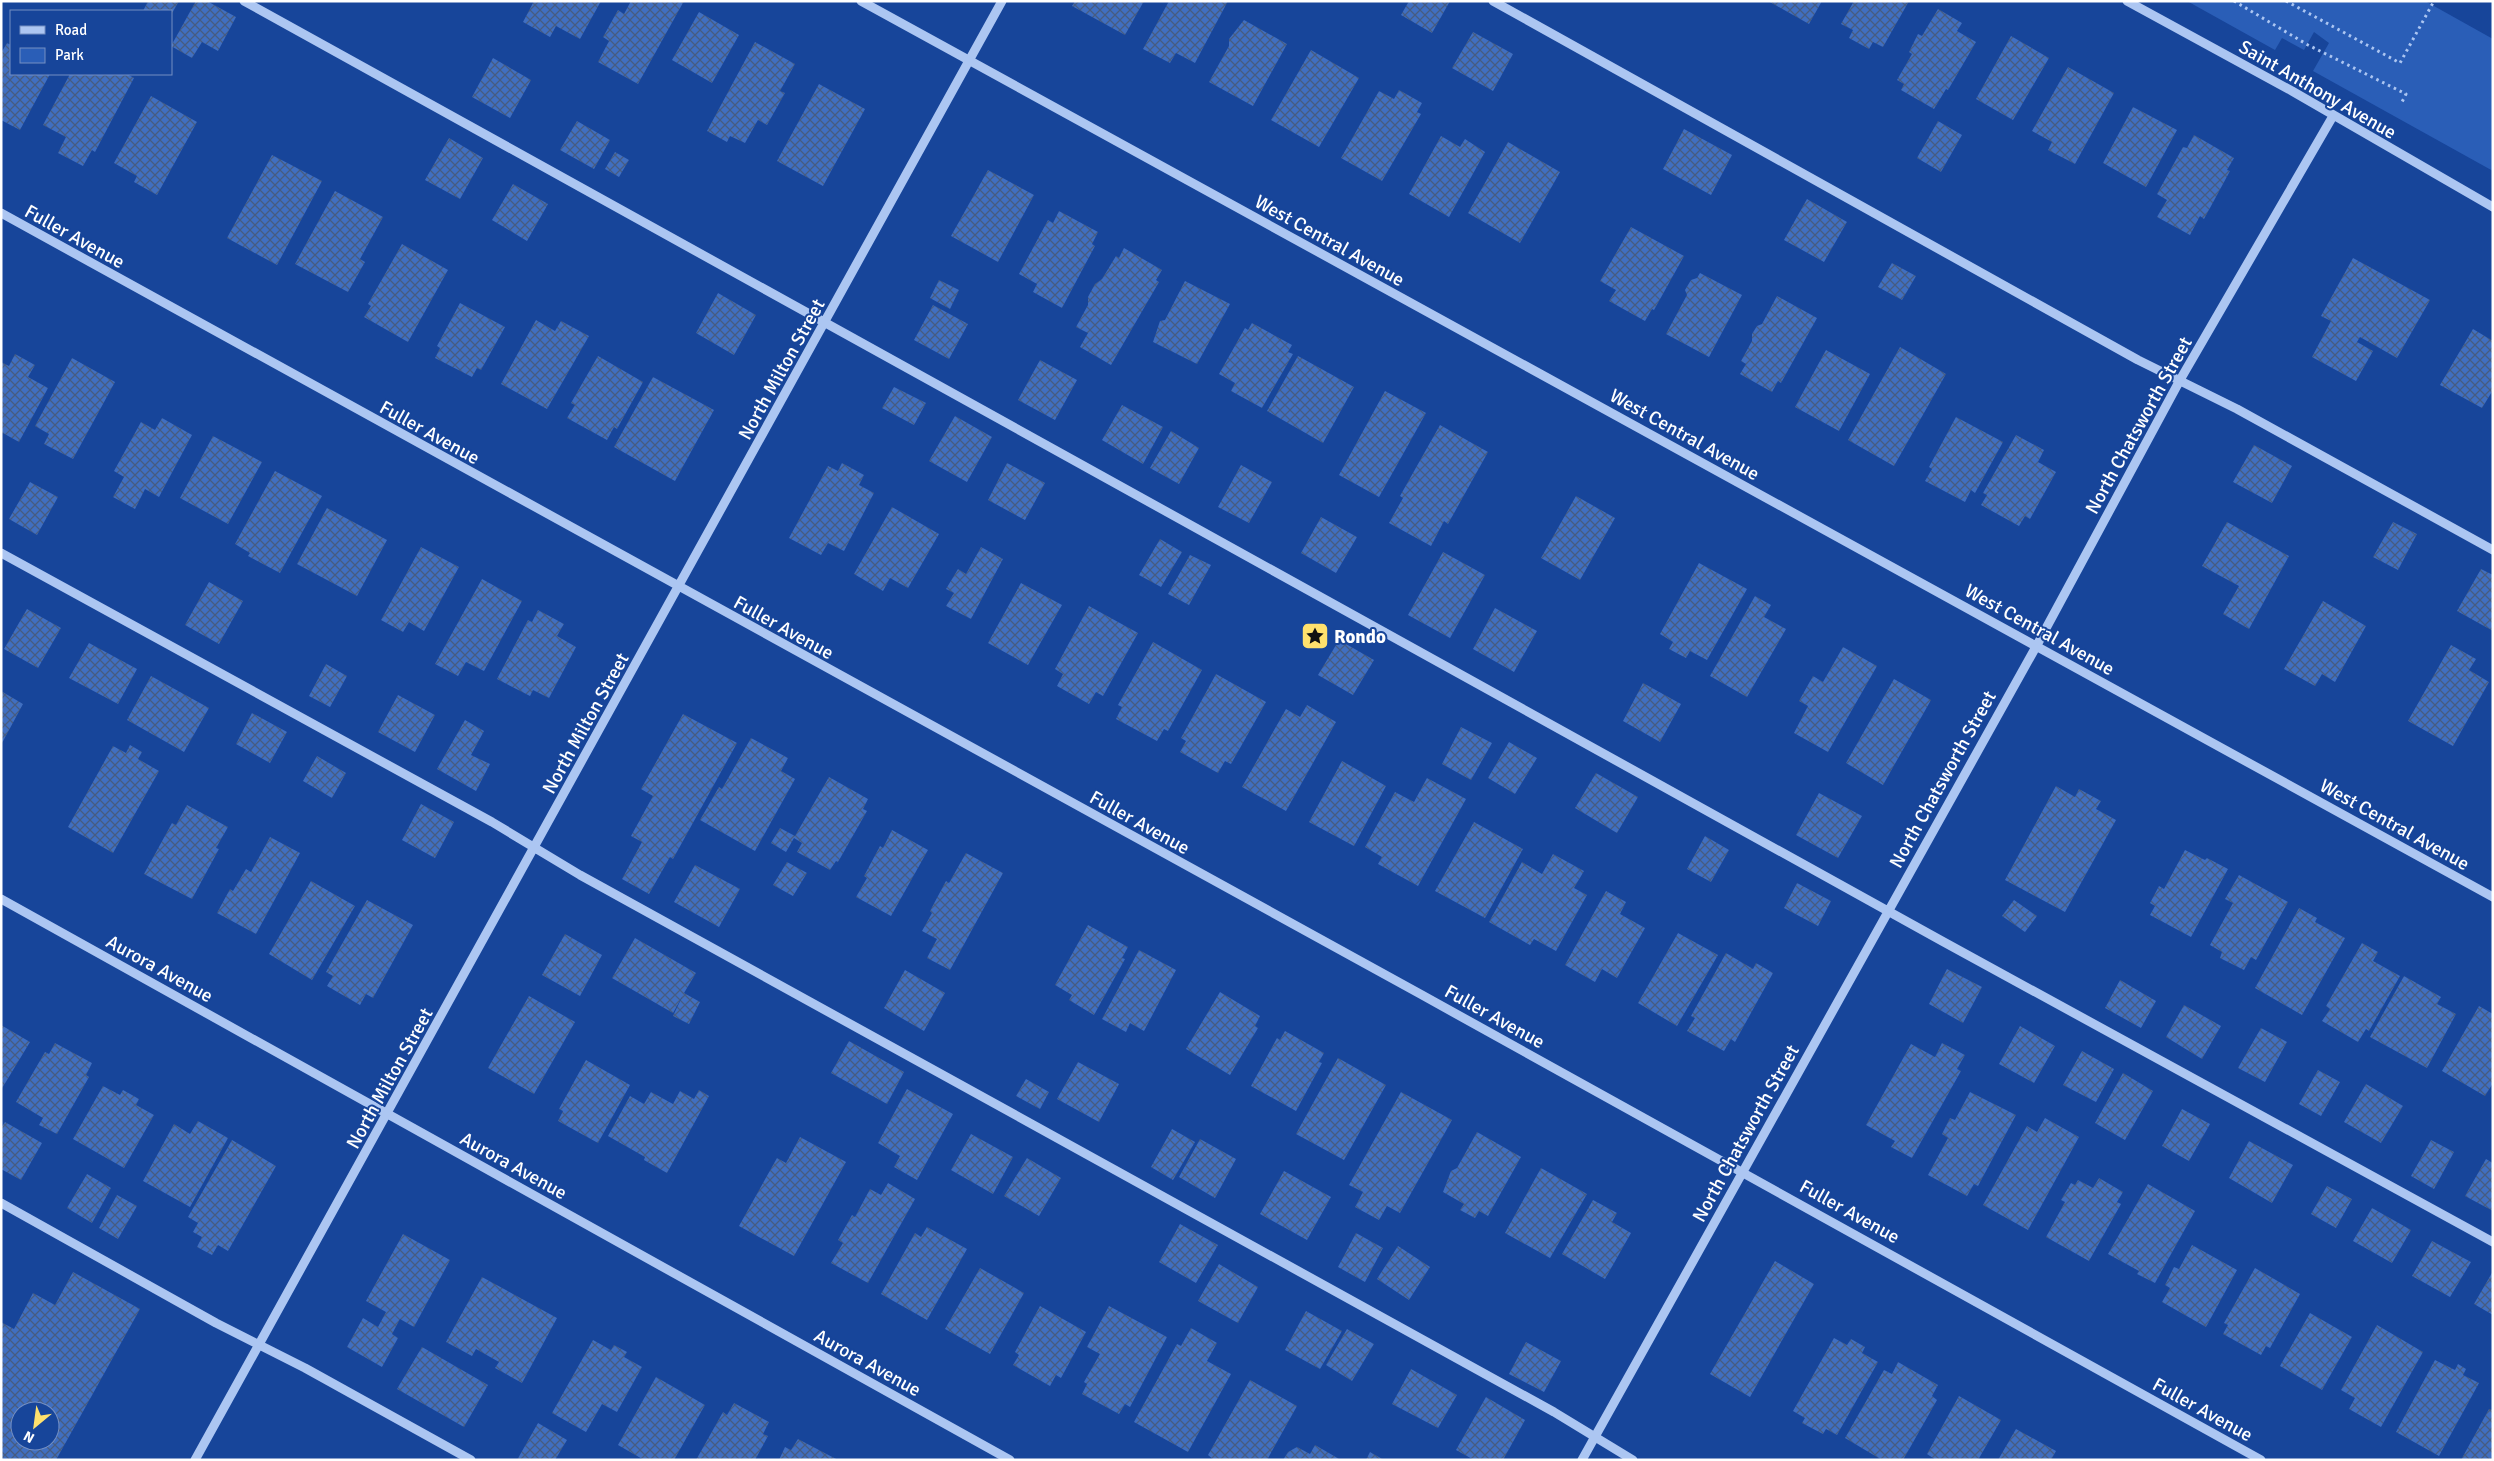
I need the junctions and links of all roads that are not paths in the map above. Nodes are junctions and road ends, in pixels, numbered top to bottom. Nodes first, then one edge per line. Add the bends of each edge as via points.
1 (244, 1) edge
2 (861, 1) edge
3 (1002, 1) edge
4 (1493, 1) edge
5 (2127, 1) edge
6 (969, 60) junction
7 (2333, 116) junction
8 (2493, 207) edge
9 (1, 213) edge
10 (826, 322) junction
11 (2180, 380) junction
12 (2493, 550) edge
13 (1, 554) edge
14 (679, 588) junction
15 (2037, 645) junction
16 (533, 848) junction
17 (2493, 896) edge
18 (1, 899) edge
19 (1887, 910) junction
20 (388, 1114) junction
21 (1743, 1170) junction
22 (1, 1203) edge
23 (2493, 1242) edge
24 (258, 1345) junction
25 (1594, 1437) junction
26 (195, 1460) edge
27 (471, 1460) edge
28 (1010, 1460) edge
29 (1582, 1460) edge
30 (1633, 1460) edge
31 (2262, 1460) edge

1 - 10 street
2 - 6 street, West Central Avenue
3 - 6 street, North Milton Street
4 - 11 street
5 - 7 street, Saint Anthony Avenue
6 - 10 street, North Milton Street
6 - 15 street, West Central Avenue
7 - 8 street, Saint Anthony Avenue
7 - 11 street, North Chatsworth Street
9 - 14 street, Fuller Avenue
10 - 14 street, North Milton Street
10 - 19 street
11 - 12 street
11 - 15 street, North Chatsworth Street
13 - 16 street via 492,822
14 - 16 street, North Milton Street
14 - 21 street, Fuller Avenue
15 - 17 street, West Central Avenue
15 - 19 street, North Chatsworth Street
16 - 20 street, North Milton Street
16 - 25 street
18 - 20 street, Aurora Avenue
19 - 21 street, North Chatsworth Street
19 - 23 street
20 - 24 street, North Milton Street
20 - 28 street, Aurora Avenue
21 - 25 street, North Chatsworth Street
21 - 31 street, Fuller Avenue
22 - 24 street
24 - 26 street, North Milton Street
24 - 27 street
25 - 29 street, North Chatsworth Street
25 - 30 street

